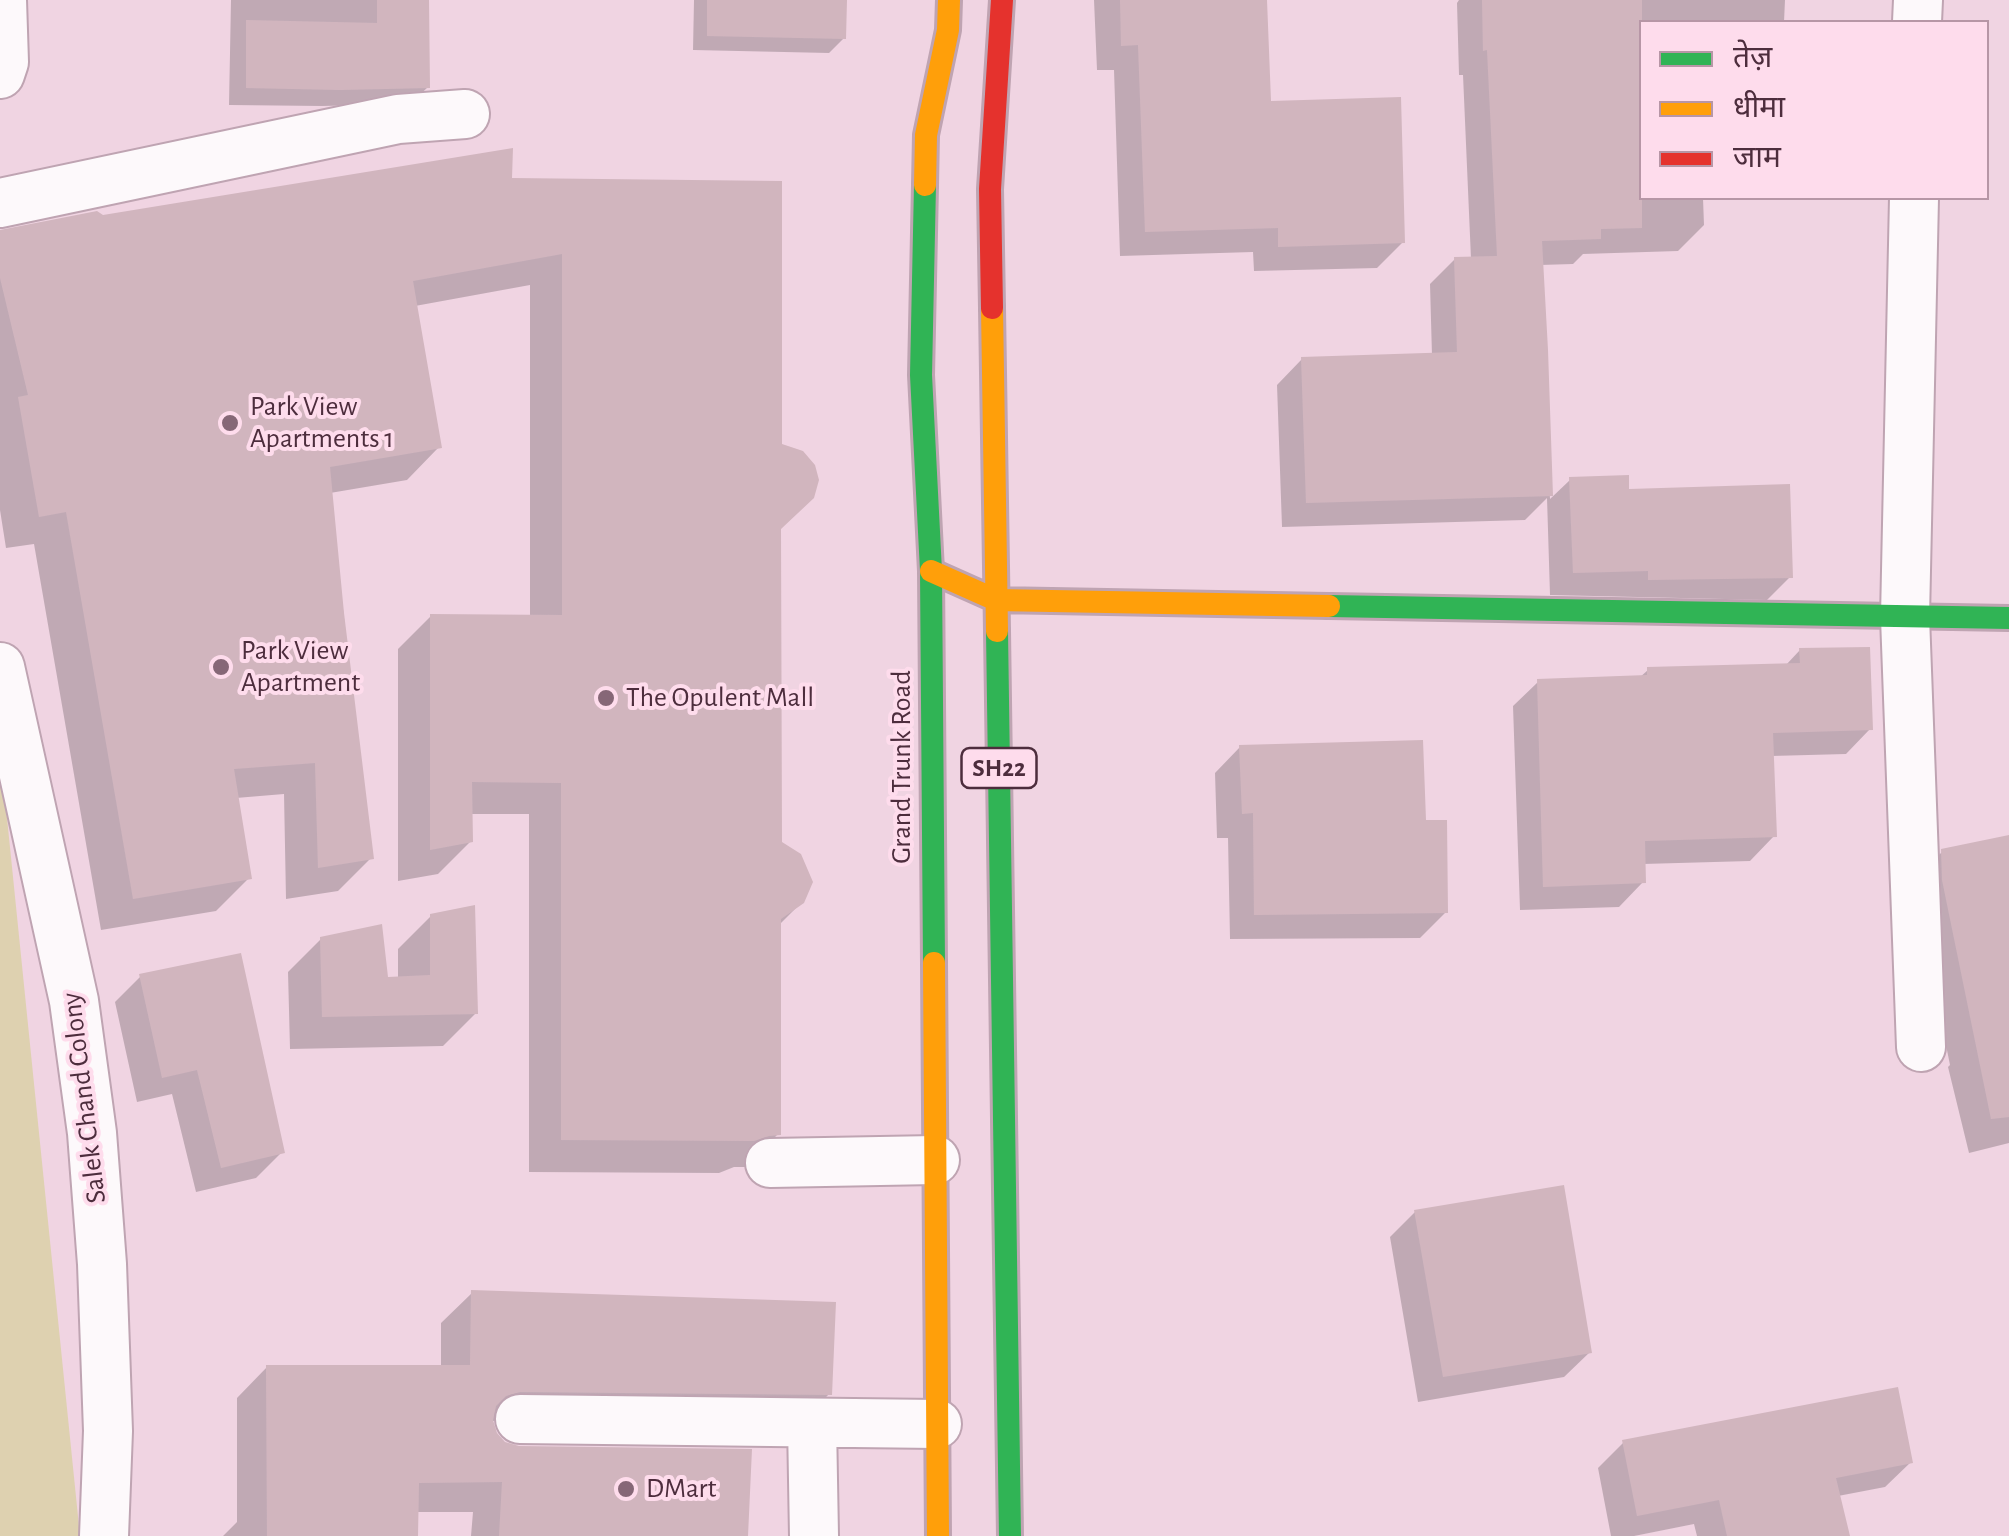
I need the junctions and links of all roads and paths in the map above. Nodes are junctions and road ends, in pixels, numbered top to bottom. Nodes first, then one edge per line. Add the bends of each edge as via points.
1 (2, 0) edge
2 (948, 0) edge
3 (1002, 0) edge
4 (0, 74) edge
5 (465, 114) dead end
6 (1914, 200) edge
7 (0, 202) edge
8 (931, 572) junction
9 (996, 600) junction
10 (1905, 617) junction
11 (2009, 618) edge
12 (0, 667) edge
13 (1921, 1046) dead end
14 (935, 1160) junction
15 (770, 1162) dead end
16 (520, 1419) dead end
17 (812, 1422) junction
18 (938, 1424) junction
19 (104, 1536) edge
20 (814, 1536) edge
21 (938, 1536) edge
22 (1010, 1536) edge

1 - 4 street
2 - 8 main road, Grand Trunk Road / SH22 via 926,135 921,375
3 - 9 main road, SH22 via 990,190
5 - 7 street via 398,119
6 - 10 street
8 - 9 main road
8 - 14 main road, Grand Trunk Road / SH22
9 - 10 main road
9 - 22 main road, SH22
10 - 11 main road
10 - 13 street
12 - 19 street, Salek Chand Colony via 74,1002 92,1133 108,1412
14 - 15 street
14 - 18 main road, Grand Trunk Road / SH22
16 - 17 street
17 - 18 street
17 - 20 street
18 - 21 main road, Grand Trunk Road / SH22

